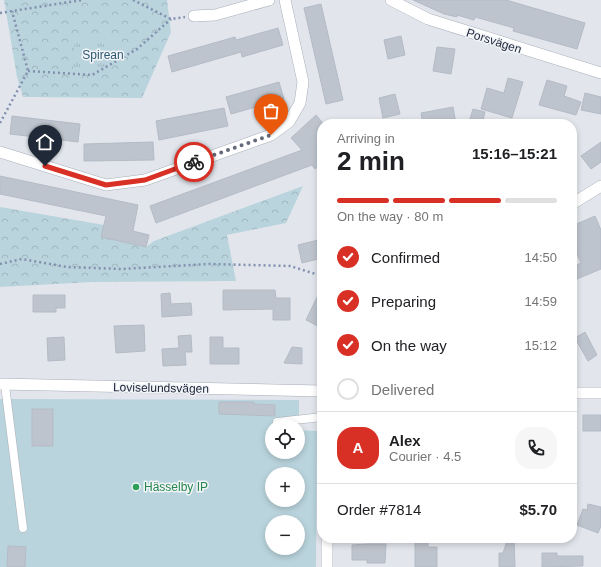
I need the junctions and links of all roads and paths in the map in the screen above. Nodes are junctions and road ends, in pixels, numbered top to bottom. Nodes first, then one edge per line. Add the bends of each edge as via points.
1 (82, 0) edge
2 (134, 0) edge
3 (269, 0) edge
4 (285, 0) edge
5 (391, 0) edge
6 (12, 11) junction
7 (0, 12) edge
8 (194, 16) joint
9 (171, 19) junction
10 (28, 71) junction
11 (601, 73) edge
12 (0, 123) edge
13 (0, 152) edge
14 (601, 186) edge
15 (577, 201) edge
16 (0, 264) edge
17 (317, 274) edge
18 (2, 384) edge
19 (317, 391) edge
20 (577, 393) edge
21 (601, 393) edge
22 (317, 418) edge
23 (304, 419) edge
24 (23, 528) dead end
25 (327, 543) edge
26 (327, 567) edge

1 - 6 path
2 - 9 path
3 - 8 street via 215,15
4 - 13 street via 303,82 300,103 289,122 271,135 145,180 106,185
5 - 11 street, Porsvägen via 428,20
6 - 7 path
6 - 10 path
8 - 9 path
9 - 10 path via 137,50 92,75
10 - 12 path
14 - 15 street
16 - 17 path via 22,259 66,267 122,269 209,264 290,266
18 - 19 street, Loviselundsvägen
18 - 24 lane
20 - 21 street
22 - 23 lane
25 - 26 street

